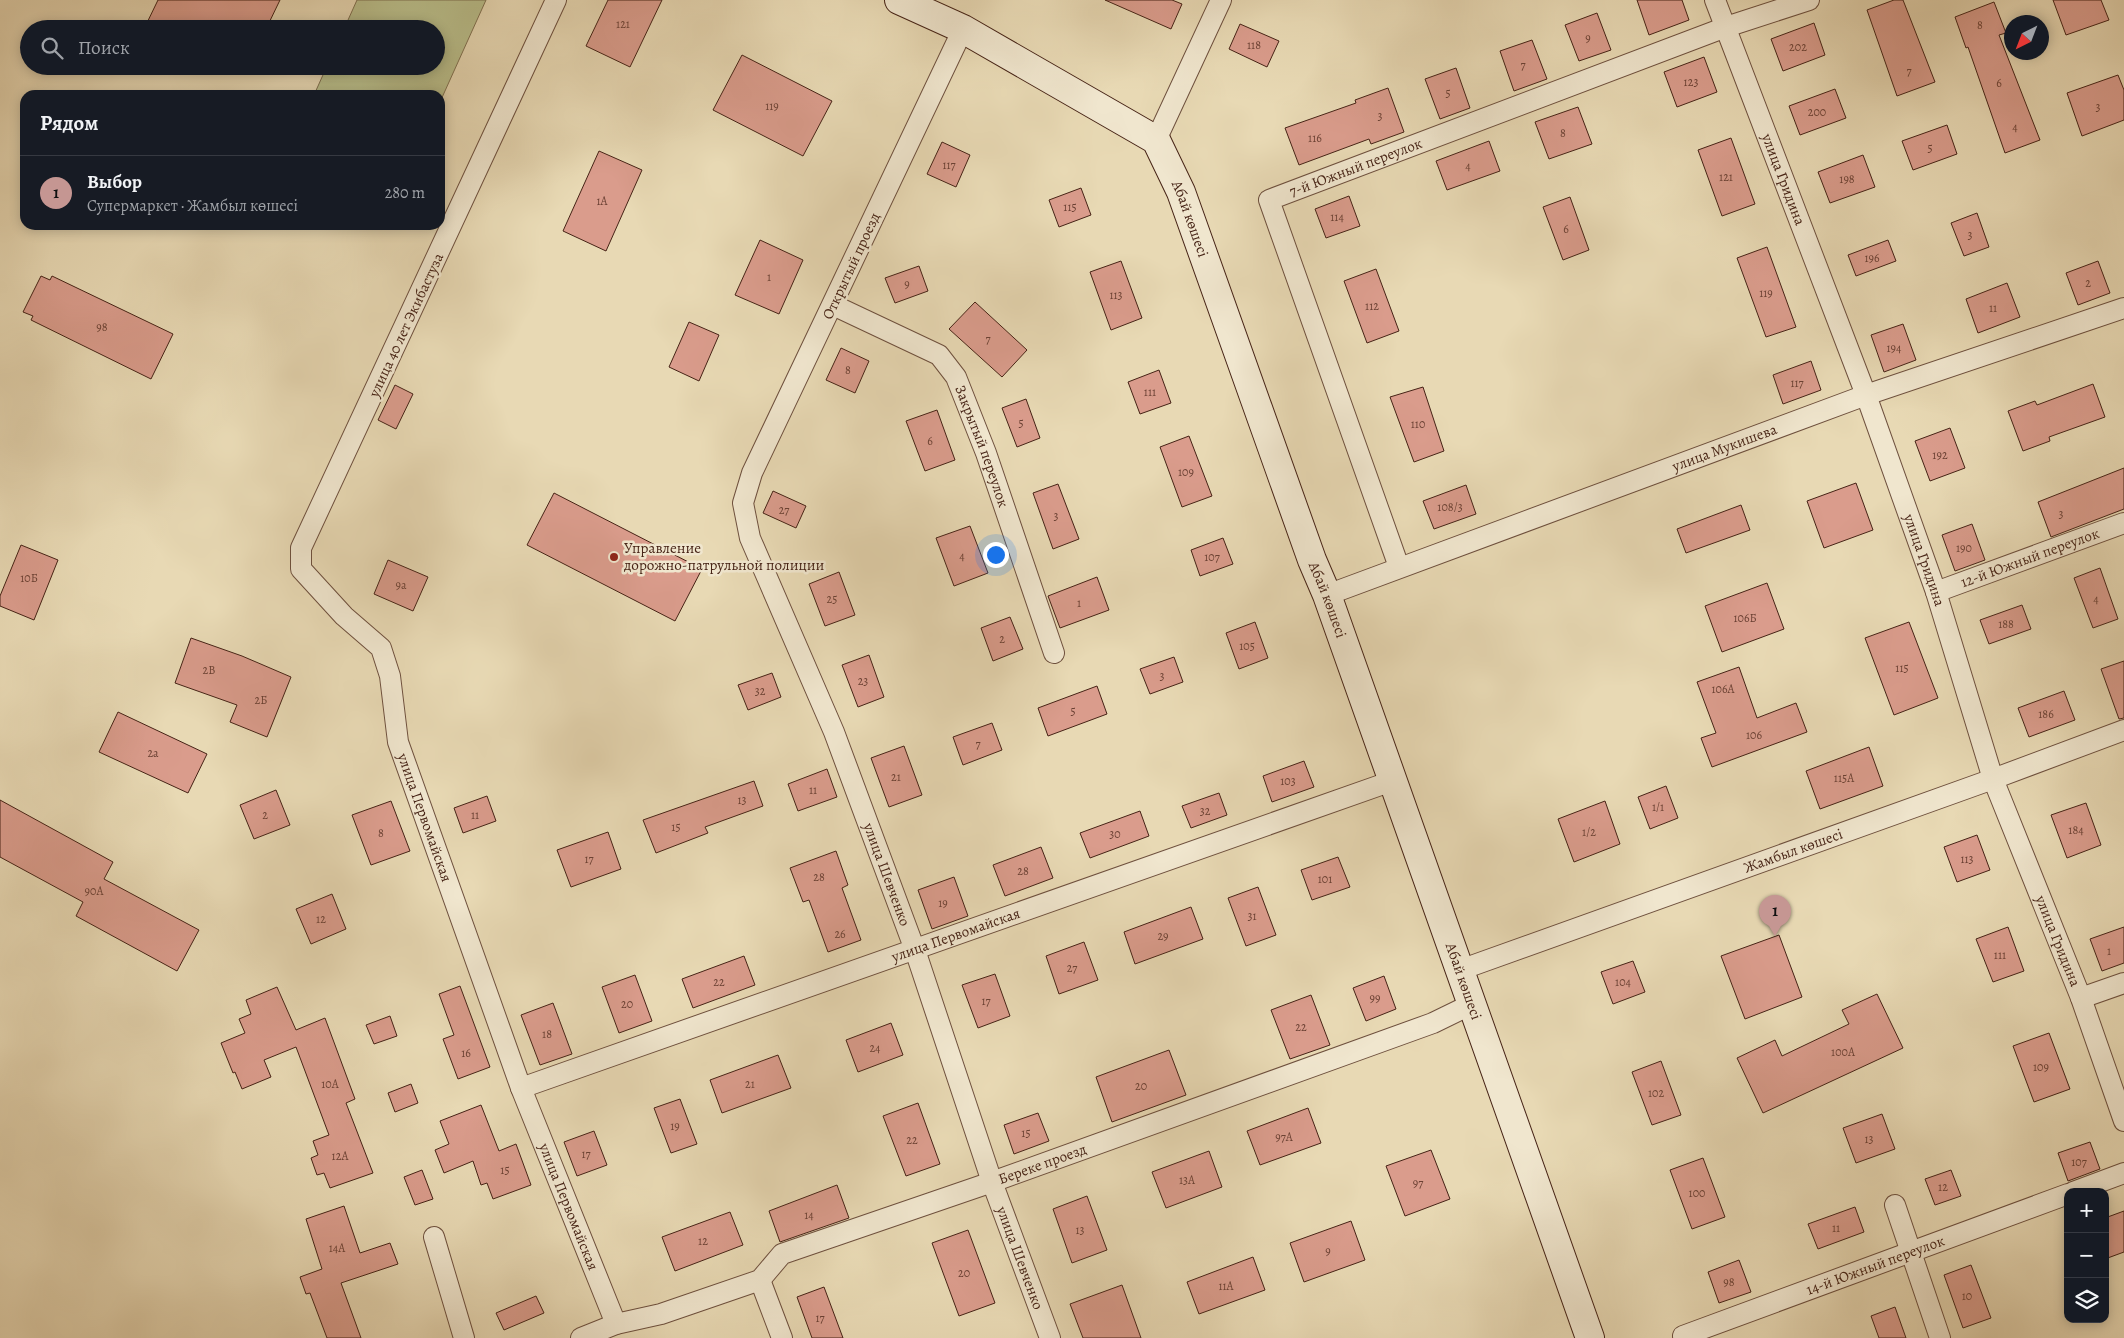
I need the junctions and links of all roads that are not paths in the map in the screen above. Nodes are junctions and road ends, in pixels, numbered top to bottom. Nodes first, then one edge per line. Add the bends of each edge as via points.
1 (556, 0) edge
2 (899, 0) edge
3 (1221, 0) edge
4 (1716, 0) edge
5 (1809, 0) edge
6 (1726, 27) junction
7 (963, 29) junction
8 (1156, 140) junction
9 (833, 305) junction
10 (2124, 308) edge
11 (1866, 395) junction
12 (743, 503) joint
13 (2124, 523) edge
14 (1399, 567) junction
15 (301, 569) joint
16 (1936, 592) junction
17 (1327, 595) junction
18 (1054, 653) dead end
19 (2124, 730) edge
20 (1993, 779) junction
21 (1392, 781) junction
22 (915, 950) junction
23 (1460, 970) junction
24 (2124, 983) edge
25 (2081, 998) junction
26 (1472, 1004) junction
27 (521, 1088) junction
28 (2124, 1121) edge
29 (2124, 1173) edge
30 (992, 1182) junction
31 (2085, 1188) edge
32 (2064, 1195) edge
33 (1895, 1204) dead end
34 (434, 1236) dead end
35 (1910, 1252) junction
36 (760, 1280) junction
37 (616, 1324) junction
38 (1682, 1336) dead end
39 (464, 1338) edge
40 (581, 1338) edge
41 (782, 1338) edge
42 (1050, 1338) edge
43 (1590, 1338) edge
44 (1940, 1338) edge

1 - 15 street, улица 40 лет Экибастуза via 302,548
2 - 7 street
3 - 8 street
4 - 6 street, улица Гридина
5 - 6 street, 7-й Южный переулок
6 - 11 street, улица Гридина
6 - 14 street, 7-й Южный переулок via 1269,200
7 - 8 street
7 - 9 street, Открытый проезд
8 - 17 street, Абай көшесі via 1181,192
9 - 12 street, Открытый проезд via 752,473
9 - 18 street, Закрытый переулок via 939,355 956,377 986,453
10 - 11 street, улица Мукишева
11 - 14 street, улица Мукишева
11 - 16 street, улица Гридина
12 - 22 street, улица Шевченко via 750,538 834,732
13 - 16 street, 12-й Южный переулок
14 - 17 street, улица Мукишева
15 - 27 street, улица Первомайская via 344,616 381,648 390,676 398,742
16 - 20 street, улица Гридина
17 - 21 street, Абай көшесі
19 - 20 street, Жамбыл көшесі
20 - 23 street, Жамбыл көшесі
20 - 25 street, улица Гридина
21 - 22 street, улица Первомайская
21 - 23 street, Абай көшесі
22 - 27 street, улица Первомайская
22 - 30 street, улица Шевченко
23 - 26 street, Абай көшесі
24 - 25 street
25 - 28 street, улица Гридина
26 - 30 street, Береке проезд via 1433,1023
26 - 43 street, Абай көшесі
27 - 37 street, улица Первомайская
29 - 31 street
30 - 36 street, Береке проезд via 782,1254
30 - 42 street, улица Шевченко
32 - 35 street, 14-й Южный переулок
33 - 35 street
34 - 39 street
35 - 38 street, 14-й Южный переулок
35 - 44 street
36 - 37 street via 661,1314
36 - 41 street
37 - 40 street

